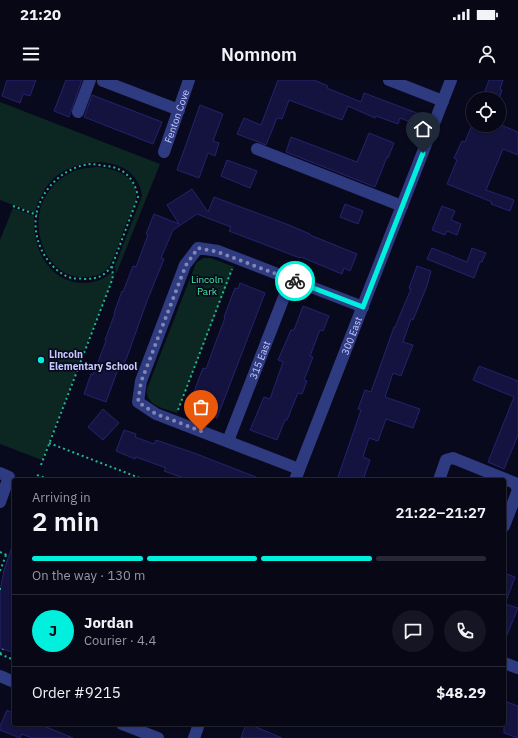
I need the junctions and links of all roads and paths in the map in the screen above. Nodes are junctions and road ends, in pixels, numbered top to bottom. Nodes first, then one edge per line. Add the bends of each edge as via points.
1 (90, 80) edge
2 (189, 80) edge
3 (389, 80) edge
4 (451, 80) edge
5 (103, 81) edge
6 (443, 101) junction
7 (180, 110) junction
8 (78, 112) dead end
9 (257, 150) dead end
10 (164, 152) dead end
11 (13, 206) dead end
12 (402, 206) junction
13 (37, 216) junction
14 (112, 266) junction
15 (232, 269) dead end
16 (291, 279) junction
17 (363, 307) junction
18 (178, 411) dead end
19 (228, 441) junction
20 (49, 443) junction
21 (41, 465) dead end
22 (0, 473) edge
23 (297, 474) edge
24 (37, 475) dead end
25 (45, 478) edge
26 (140, 478) edge
27 (440, 478) edge
28 (503, 478) edge
29 (506, 479) edge
30 (518, 490) edge
31 (0, 502) edge
32 (506, 521) edge
33 (0, 552) edge
34 (0, 571) edge
35 (2, 649) dead end
36 (0, 655) edge
37 (12, 659) edge
38 (506, 664) edge
39 (518, 668) edge
40 (0, 676) edge
41 (12, 681) edge
42 (127, 726) edge
43 (198, 726) edge
44 (158, 738) edge
45 (194, 738) edge

1 - 8 street
2 - 7 street, Fenton Cove
3 - 6 street
4 - 6 street, 300 East
5 - 7 street
6 - 12 street, 300 East
7 - 10 street, Fenton Cove
9 - 12 street
11 - 13 path
12 - 17 street, 300 East
13 - 14 path via 35,225 39,242 54,268 72,278 94,279 106,274
13 - 14 path via 46,192 58,177 75,168 92,164 114,167 128,175 136,187 138,197
14 - 20 path via 111,283
15 - 18 path
16 - 17 street
16 - 19 street, 315 East
16 - 19 street via 218,252 198,248 186,265 141,382 138,402 156,414
17 - 23 street, 300 East
19 - 23 street
20 - 21 path
20 - 26 path
22 - 31 street via 9,477
24 - 25 path
27 - 28 street via 446,460 453,458
29 - 30 street via 515,483
30 - 32 street
33 - 34 path via 8,556
35 - 36 path
36 - 37 path
38 - 39 street
40 - 41 street
42 - 44 street
43 - 45 street

